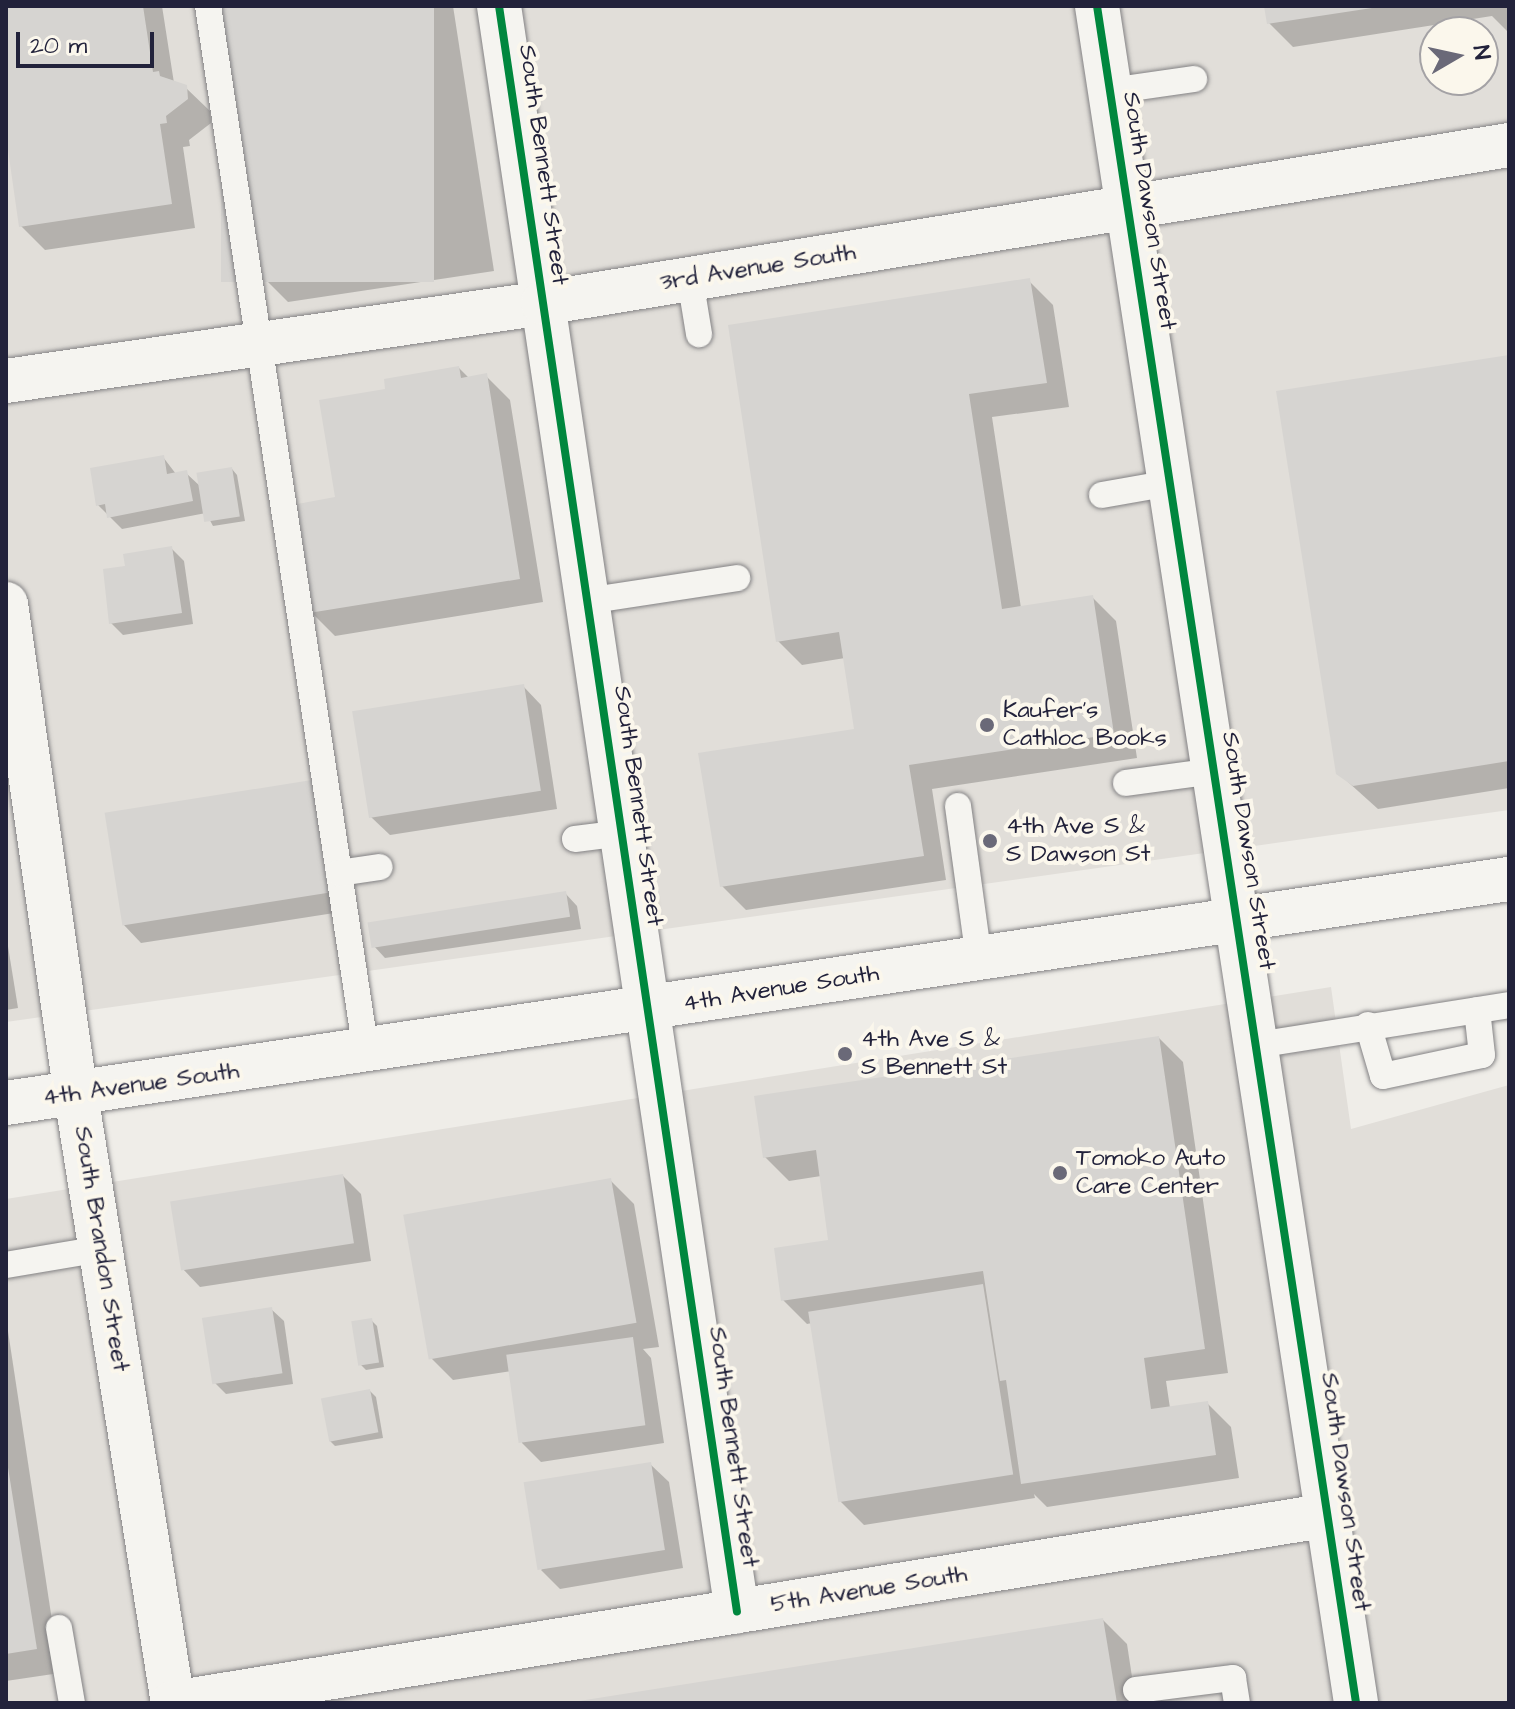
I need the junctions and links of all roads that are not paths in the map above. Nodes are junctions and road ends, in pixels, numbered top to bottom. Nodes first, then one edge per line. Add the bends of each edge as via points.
1 (208, 6) edge
2 (499, 6) edge
3 (1097, 6) edge
4 (1194, 79) dead end
5 (1110, 91) junction
6 (1509, 145) edge
7 (1128, 208) junction
8 (690, 279) junction
9 (543, 303) junction
10 (699, 334) dead end
11 (259, 344) junction
12 (6, 381) edge
13 (1170, 483) junction
14 (1102, 495) dead end
15 (737, 578) dead end
16 (587, 601) junction
17 (6, 604) edge
18 (1215, 771) junction
19 (1126, 783) dead end
20 (958, 806) dead end
21 (622, 833) junction
22 (575, 839) dead end
23 (380, 867) dead end
24 (339, 873) junction
25 (1509, 879) edge
26 (1238, 920) junction
27 (979, 959) junction
28 (1509, 1005) edge
29 (648, 1009) junction
30 (1477, 1010) junction
31 (1368, 1025) junction
32 (1257, 1045) junction
33 (366, 1052) junction
34 (76, 1095) junction
35 (6, 1103) edge
36 (101, 1249) junction
37 (6, 1265) edge
38 (1328, 1515) junction
39 (737, 1611) junction
40 (59, 1628) dead end
41 (1136, 1690) dead end
42 (1361, 1698) edge
43 (72, 1703) edge
44 (173, 1703) edge
45 (1237, 1703) edge

1 - 11 lane
2 - 9 street, South Bennett Street
3 - 5 street, South Dawson Street
4 - 5 lane
5 - 7 street, South Dawson Street
6 - 7 street, 3rd Avenue South
7 - 8 street, 3rd Avenue South
7 - 13 street, South Dawson Street
8 - 9 street, 3rd Avenue South
8 - 10 lane
9 - 11 street, 3rd Avenue South
9 - 16 street, South Bennett Street
11 - 12 street, 3rd Avenue South
11 - 24 lane
13 - 14 lane
13 - 18 street, South Dawson Street
15 - 16 lane
16 - 21 street, South Bennett Street
17 - 34 street, South Brandon Street
18 - 19 lane
18 - 26 street, South Dawson Street
20 - 27 lane
21 - 22 lane
21 - 29 street, South Bennett Street
23 - 24 lane
24 - 33 lane
25 - 26 street, 4th Avenue South
26 - 27 street, 4th Avenue South
26 - 32 street, South Dawson Street
27 - 29 street, 4th Avenue South
28 - 30 lane
29 - 33 street, 4th Avenue South
29 - 39 street, South Bennett Street
30 - 31 lane
30 - 31 lane via 1482,1055 1383,1076
31 - 32 lane
32 - 38 street, South Dawson Street
33 - 34 street, 4th Avenue South
34 - 35 street, 4th Avenue South
34 - 36 street, South Brandon Street
36 - 37 lane
36 - 44 street, South Brandon Street
38 - 39 street, 5th Avenue South
38 - 42 street, South Dawson Street
39 - 44 street, 5th Avenue South
40 - 43 lane
41 - 45 lane via 1233,1678

